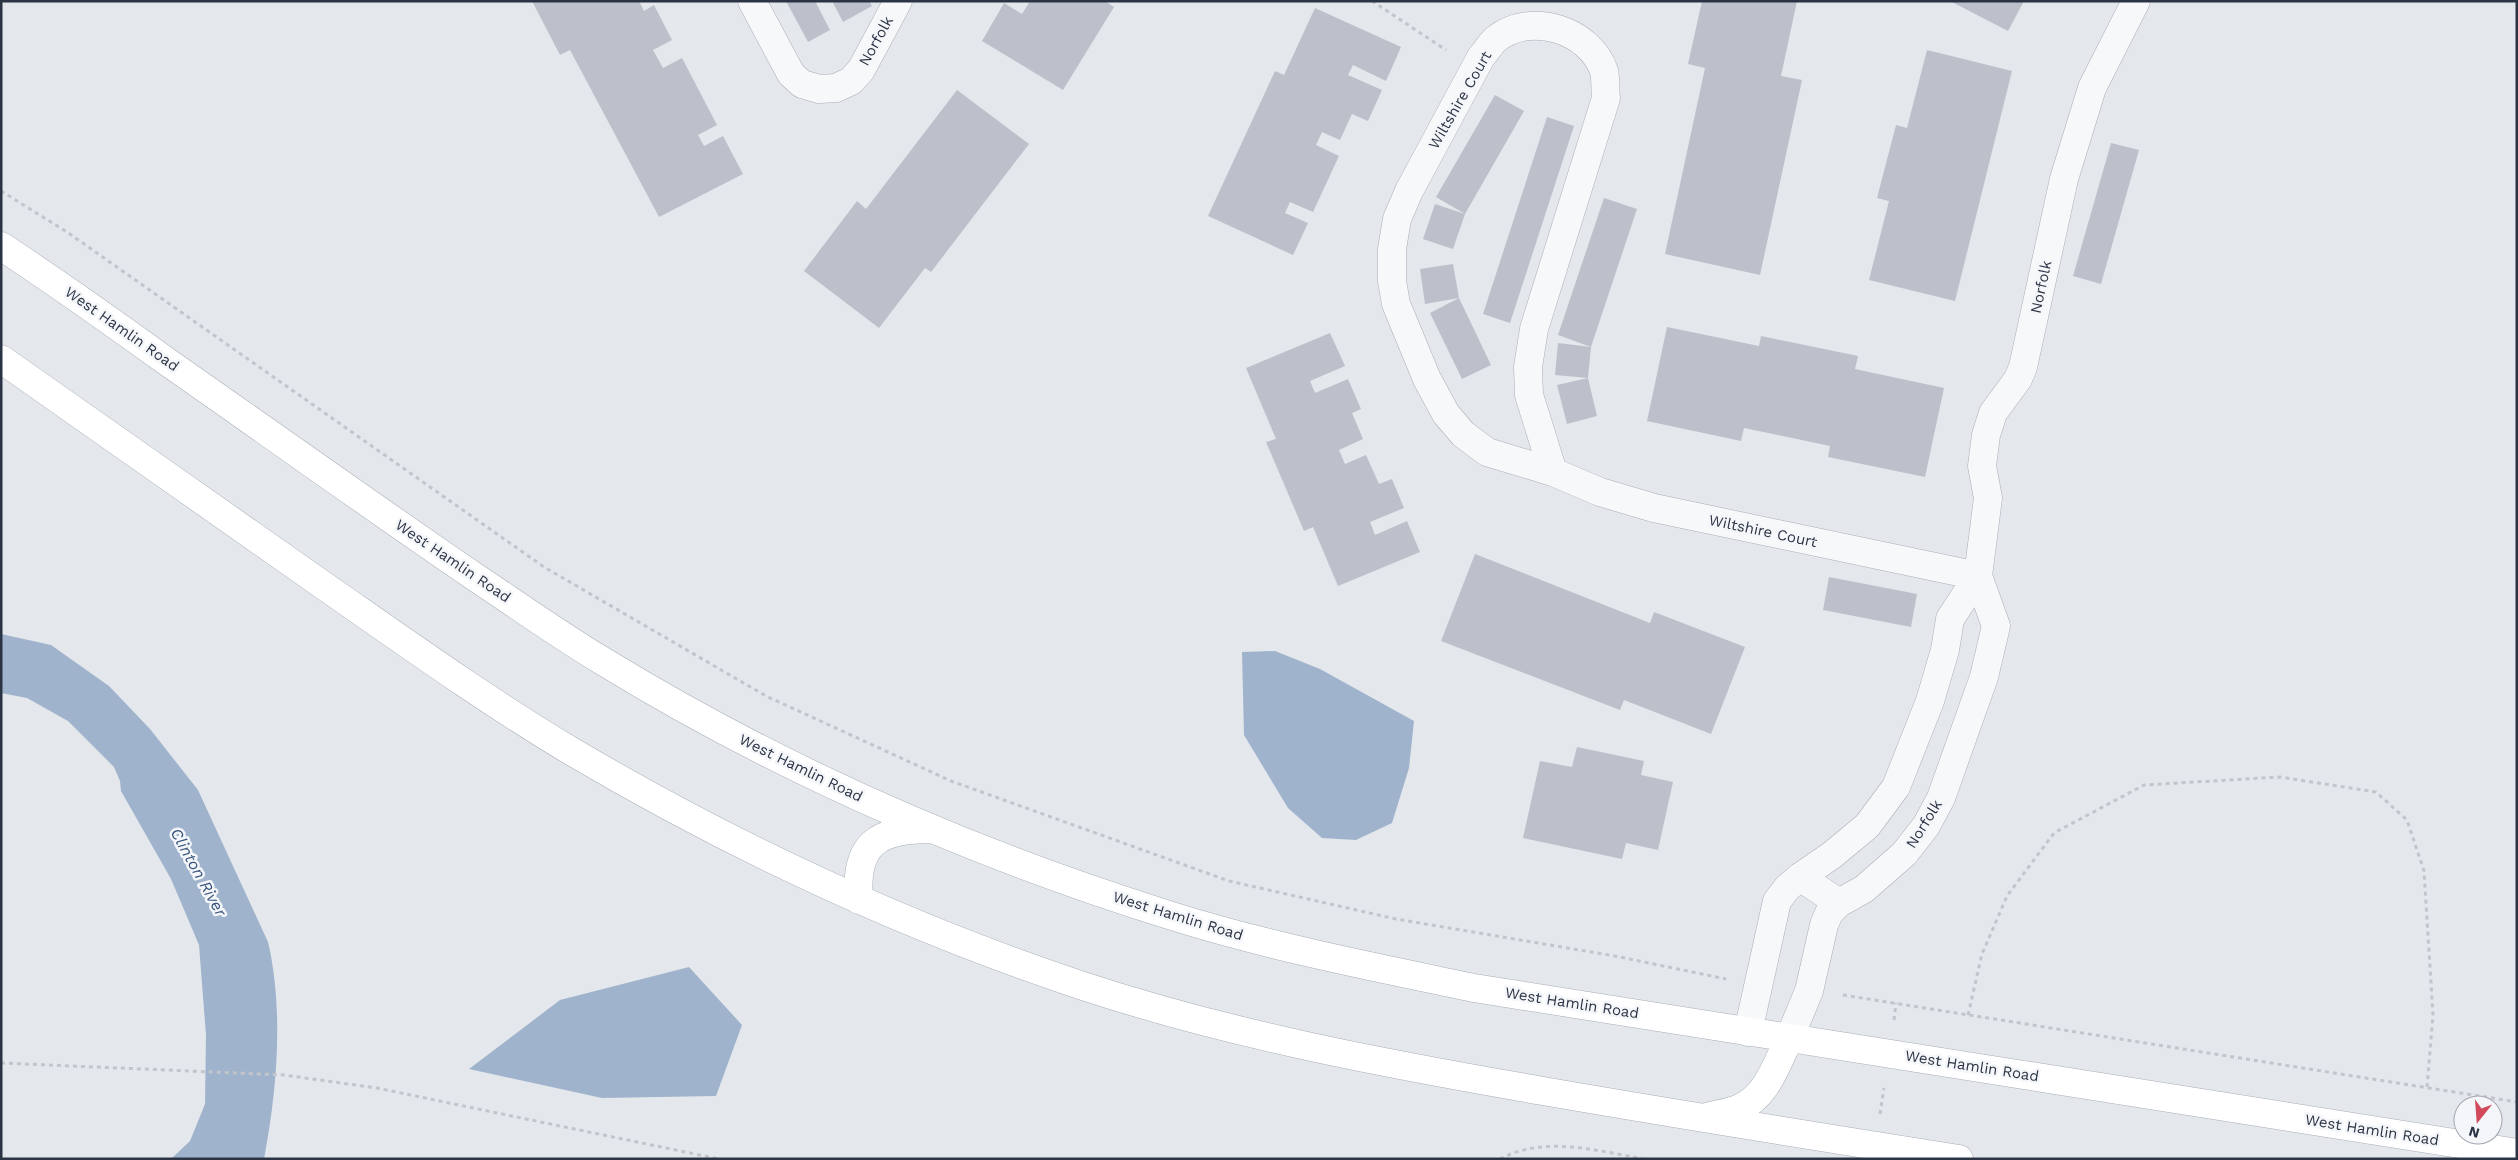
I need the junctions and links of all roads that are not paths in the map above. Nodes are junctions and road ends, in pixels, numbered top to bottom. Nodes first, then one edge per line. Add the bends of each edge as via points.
1 (752, 1) edge
2 (898, 1) edge
3 (2136, 1) edge
4 (1, 246) edge
5 (1, 359) edge
6 (1553, 472) junction
7 (1978, 576) junction
8 (1930, 702) junction
9 (1972, 713) junction
10 (931, 829) junction
11 (1800, 876) junction
12 (859, 900) junction
13 (1839, 903) junction
14 (1748, 1032) junction
15 (1789, 1039) junction
16 (1701, 1118) junction
17 (2517, 1153) edge
18 (1959, 1159) edge

1 - 2 street, Norfolk via 791,74 802,84 819,89 836,88 856,76
3 - 7 street, Norfolk via 2092,88 2064,179 2023,367 1993,413 1986,435 1982,466 1988,498
4 - 10 main road, West Hamlin Road via 410,533 594,656 702,718 830,783
5 - 12 main road via 418,652 566,748 678,812
6 - 6 street, Wiltshire Court via 1487,452 1463,434 1446,414 1427,379 1396,304 1392,281 1392,249 1397,219 1408,191 1476,67 1496,39 1517,29 1544,25 1571,33 1593,50 1604,72 1606,98 1534,329 1528,367 1529,395
6 - 7 street, Wiltshire Court via 1600,492 1654,508
7 - 8 street, Norfolk via 1950,620
7 - 9 street, Norfolk via 1996,626
8 - 9 street
8 - 11 street, Norfolk via 1904,769 1885,804 1867,826
9 - 13 street, Norfolk via 1941,798 1926,826 1884,873 1864,890
10 - 12 main road via 906,829 885,834 874,842 864,854 860,868 857,882
10 - 14 main road, West Hamlin Road via 1042,873 1172,916 1304,951 1474,988
11 - 13 street
11 - 14 street, Norfolk via 1777,901
12 - 16 main road via 1080,985 1191,1018 1348,1056
13 - 15 street, Norfolk via 1829,913 1824,925 1809,991
14 - 15 main road, West Hamlin Road
15 - 16 main road via 1767,1086 1753,1100 1737,1109
15 - 17 main road, West Hamlin Road
16 - 18 main road

